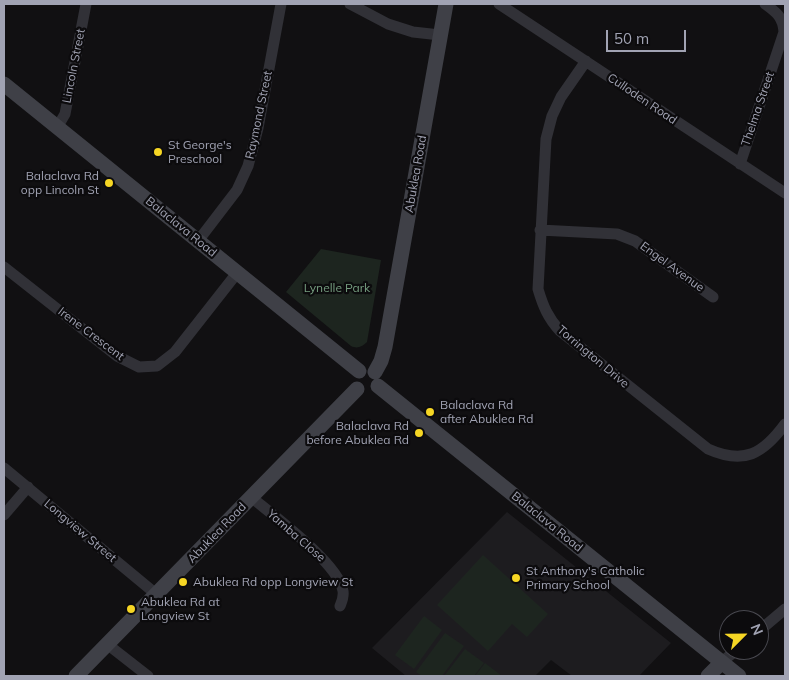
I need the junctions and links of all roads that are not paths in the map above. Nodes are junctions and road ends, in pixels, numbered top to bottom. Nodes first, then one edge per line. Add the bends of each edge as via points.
1 (86, 4) edge
2 (281, 4) edge
3 (350, 4) edge
4 (446, 4) edge
5 (499, 4) edge
6 (765, 4) edge
7 (440, 35) junction
8 (586, 60) junction
9 (4, 84) edge
10 (58, 126) junction
11 (740, 164) junction
12 (785, 194) edge
13 (540, 230) junction
14 (198, 240) junction
15 (4, 267) edge
16 (237, 273) junction
17 (713, 297) dead end
18 (358, 372) junction
19 (377, 379) junction
20 (358, 390) junction
21 (785, 424) edge
22 (4, 468) edge
23 (28, 487) junction
24 (251, 497) junction
25 (4, 515) edge
26 (156, 594) junction
27 (340, 606) dead end
28 (785, 609) edge
29 (769, 623) edge
30 (107, 644) junction
31 (724, 660) edge
32 (721, 663) junction
33 (76, 676) edge
34 (148, 676) edge
35 (708, 676) edge
36 (739, 676) edge

1 - 10 street, Lincoln Street via 65,114
2 - 14 street, Raymond Street via 248,166 228,204
3 - 7 street via 388,24 413,32
4 - 7 main road, Abuklea Road
5 - 8 street, Culloden Road
6 - 11 street, Thelma Street via 779,15 784,23 784,32
7 - 19 main road, Abuklea Road
8 - 11 street, Culloden Road
8 - 13 street, Torrington Drive via 561,97 550,124 546,139
9 - 10 main road, Balaclava Road
10 - 14 main road, Balaclava Road
11 - 12 street, Culloden Road
13 - 17 street, Engel Avenue via 617,234 636,241
13 - 21 street, Torrington Drive via 538,288 550,320 688,434 724,456 739,456 757,452 768,445
14 - 16 main road, Balaclava Road
15 - 16 street, Irene Crescent via 117,356 139,367 157,366 175,352
16 - 18 main road, Balaclava Road
18 - 19 main road via 367,368
18 - 20 main road via 354,382
19 - 20 main road via 373,392 365,394
19 - 32 main road, Balaclava Road
20 - 24 main road, Abuklea Road
22 - 23 street, Longview Street
23 - 25 street
23 - 26 street, Longview Street
24 - 26 main road, Abuklea Road
24 - 27 street, Yamba Close via 332,568 343,590
26 - 30 main road, Abuklea Road
28 - 29 street
30 - 33 main road, Abuklea Road
30 - 34 street
31 - 32 street
32 - 35 main road
32 - 36 main road, Balaclava Road

